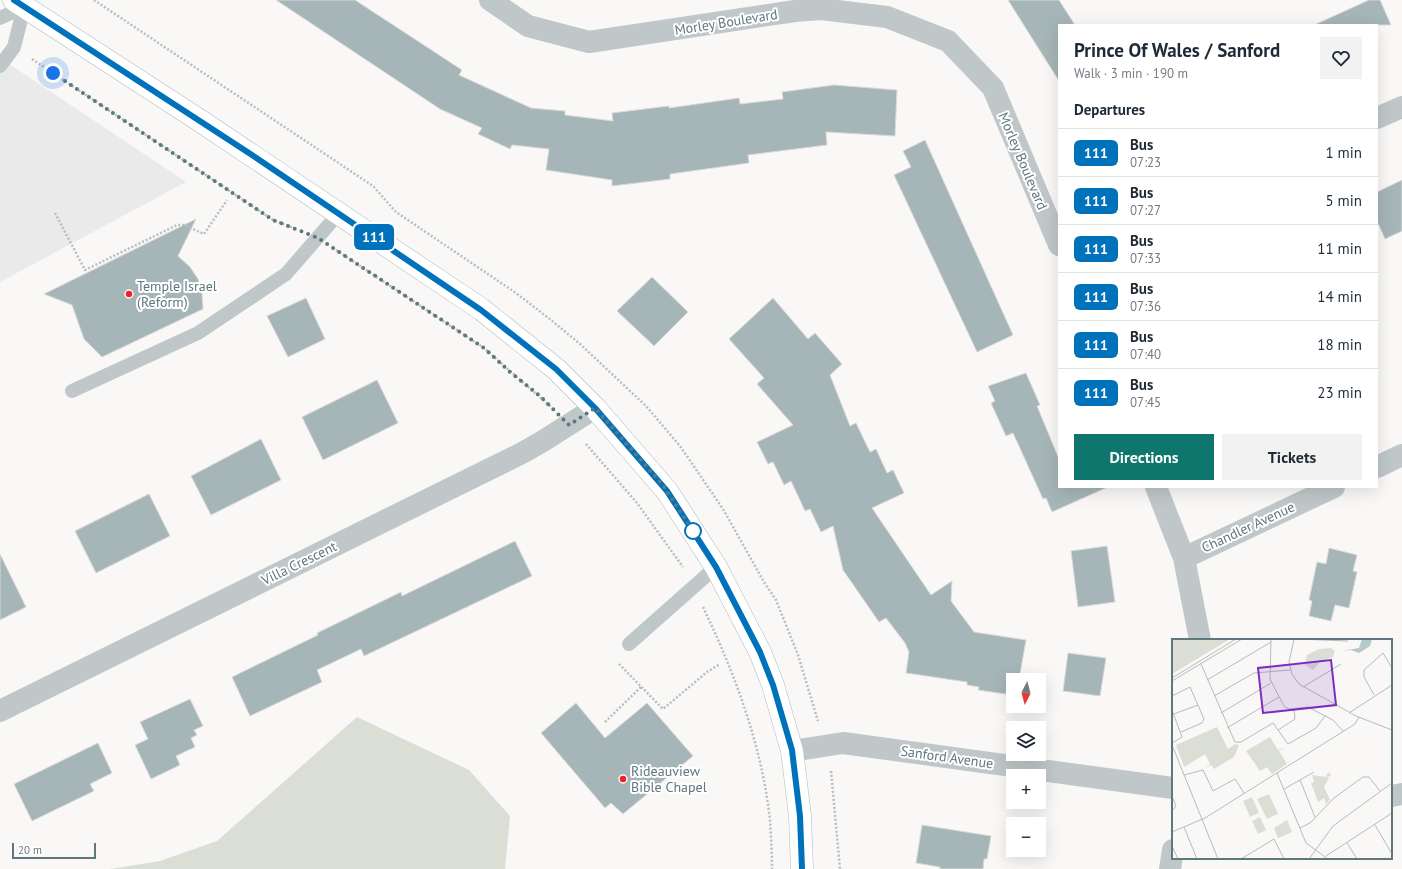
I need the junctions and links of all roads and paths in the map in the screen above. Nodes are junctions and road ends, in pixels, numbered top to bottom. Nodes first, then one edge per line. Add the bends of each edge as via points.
1 (490, 0) edge
2 (19, 3) edge
3 (794, 6) edge
4 (0, 18) edge
5 (14, 47) junction
6 (0, 66) edge
7 (1402, 107) edge
8 (1378, 118) edge
9 (227, 200) dead end
10 (55, 213) dead end
11 (339, 213) junction
12 (318, 238) junction
13 (1058, 243) edge
14 (72, 392) dead end
15 (595, 408) junction
16 (569, 425) junction
17 (1402, 455) edge
18 (1378, 467) edge
19 (1156, 488) edge
20 (1332, 488) edge
21 (1184, 558) junction
22 (716, 567) junction
23 (693, 587) junction
24 (1200, 639) edge
25 (630, 644) dead end
26 (616, 660) dead end
27 (720, 664) dead end
28 (641, 687) junction
29 (0, 711) edge
30 (605, 722) dead end
31 (792, 750) junction
32 (833, 783) dead end
33 (1172, 788) edge
34 (1402, 794) edge
35 (1392, 796) edge
36 (1172, 856) edge
37 (772, 869) edge
38 (802, 869) edge
39 (840, 869) edge
40 (1170, 869) edge

1 - 3 street, Morley Boulevard via 528,26 589,42
2 - 4 lane
2 - 5 lane
2 - 11 main road
3 - 13 street, Morley Boulevard via 888,17 948,41 993,88
5 - 6 lane
5 - 12 path via 273,220
7 - 8 street
9 - 10 path via 204,234 184,225 177,226 85,270
11 - 12 lane
11 - 15 main road via 481,310 556,369
12 - 14 lane via 286,274 198,333
12 - 16 path via 484,348 540,396
15 - 16 street, Villa Crescent
15 - 22 main road via 667,491
16 - 23 path via 637,503 683,568
16 - 29 street, Villa Crescent via 524,452
17 - 18 street
19 - 21 street
20 - 21 street, Chandler Avenue
21 - 24 street
22 - 23 lane
22 - 31 main road via 760,652 773,685
23 - 25 lane
23 - 37 path via 728,660 743,704 765,790 770,819
26 - 28 path
27 - 28 path via 662,709
28 - 30 path
31 - 33 street, Sanford Avenue via 843,743
31 - 38 main road via 800,816
32 - 39 path
34 - 35 street
36 - 40 street

